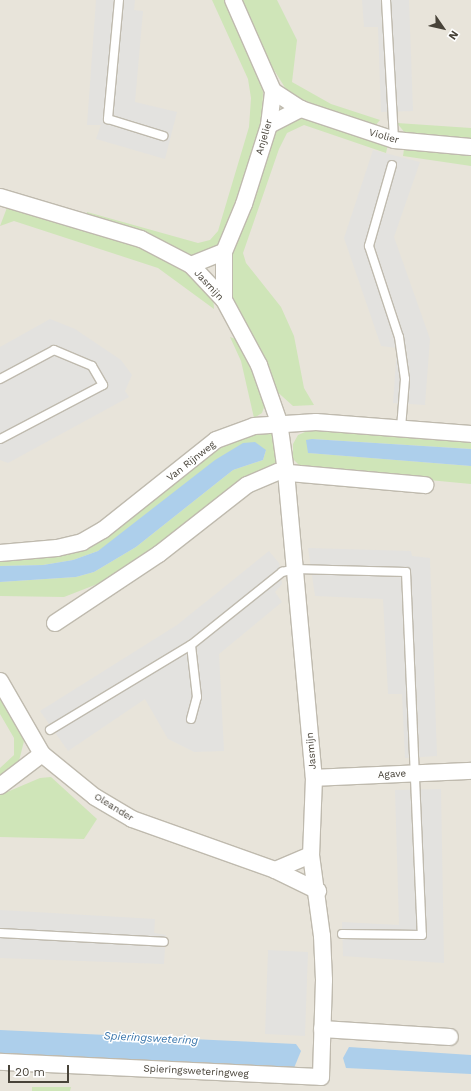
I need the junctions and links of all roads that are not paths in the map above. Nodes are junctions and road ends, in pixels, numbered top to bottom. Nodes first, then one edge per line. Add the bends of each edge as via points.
1 (119, 0) edge
2 (233, 0) edge
3 (386, 0) edge
4 (273, 91) junction
5 (301, 109) junction
6 (269, 125) junction
7 (163, 136) dead end
8 (394, 140) junction
9 (471, 147) edge
10 (392, 165) dead end
11 (0, 197) edge
12 (224, 252) junction
13 (191, 265) junction
14 (224, 300) junction
15 (0, 379) edge
16 (279, 422) junction
17 (401, 428) junction
18 (471, 434) edge
19 (0, 439) edge
20 (286, 472) junction
21 (425, 485) dead end
22 (0, 553) edge
23 (295, 569) junction
24 (55, 623) dead end
25 (191, 645) junction
26 (0, 681) edge
27 (191, 719) dead end
28 (50, 730) dead end
29 (42, 754) junction
30 (471, 771) edge
31 (415, 773) junction
32 (314, 778) junction
33 (0, 786) edge
34 (311, 855) junction
35 (275, 870) junction
36 (318, 891) junction
37 (0, 933) edge
38 (342, 934) dead end
39 (164, 942) dead end
40 (322, 1029) junction
41 (450, 1037) dead end
42 (0, 1062) edge
43 (321, 1077) joint
44 (289, 1084) edge

1 - 7 lane via 108,119
2 - 4 street
3 - 8 lane
4 - 5 street, Violier
4 - 6 street, Anjelier
5 - 6 street
5 - 8 street, Violier
6 - 12 street, Anjelier via 244,204
8 - 9 street, Violier
10 - 17 lane via 369,246 399,337 405,379
11 - 13 street, Jasmijn via 141,239
12 - 13 street
12 - 14 street, Anjelier
13 - 14 street, Jasmijn
14 - 16 street, Jasmijn via 259,365
15 - 19 lane via 54,350 92,366 103,385
16 - 17 street, Van Rijnweg
16 - 20 street, Jasmijn
16 - 22 street, Van Rijnweg via 254,426 216,440 103,530 82,542 57,548
17 - 18 street, Van Rijnweg
20 - 21 street
20 - 23 street, Jasmijn
20 - 24 street via 247,485 159,554
23 - 25 lane via 282,572
23 - 31 lane via 406,572
23 - 32 street, Jasmijn
25 - 27 lane via 197,697
25 - 28 lane
26 - 29 street, Oleander
29 - 33 street
29 - 35 street, Oleander via 95,797 132,819
30 - 31 street, Agave
31 - 32 street, Agave
31 - 38 lane via 422,935
32 - 34 street, Jasmijn
34 - 35 street
34 - 36 street, Jasmijn
35 - 36 street, Oleander
36 - 40 street, Jasmijn via 324,980
37 - 39 lane
40 - 41 street
40 - 43 street, Jasmijn
42 - 44 street, Spieringsweteringweg
43 - 44 street, Spieringsweteringweg

